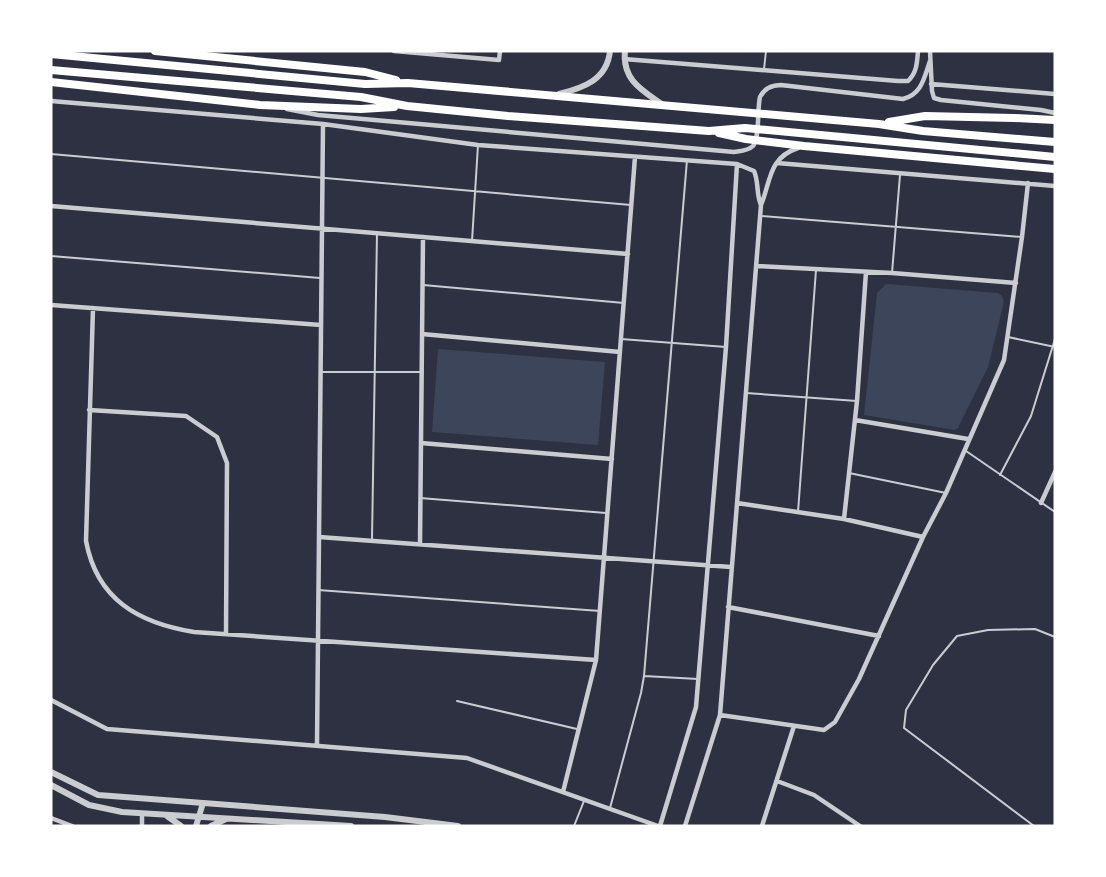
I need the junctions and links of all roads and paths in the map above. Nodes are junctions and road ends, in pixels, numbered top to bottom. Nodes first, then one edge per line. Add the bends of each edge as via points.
1 (155, 51) edge
2 (394, 51) edge
3 (500, 51) edge
4 (610, 51) edge
5 (625, 51) edge
6 (766, 51) edge
7 (918, 51) edge
8 (930, 51) edge
9 (51, 54) edge
10 (624, 59) junction
11 (930, 61) junction
12 (51, 70) edge
13 (764, 70) junction
14 (51, 82) edge
15 (408, 83) junction
16 (931, 84) junction
17 (1055, 94) edge
18 (552, 96) junction
19 (51, 101) edge
20 (261, 105) junction
21 (663, 105) junction
22 (407, 106) junction
23 (1055, 113) edge
24 (1055, 120) edge
25 (879, 123) junction
26 (323, 124) junction
27 (709, 131) junction
28 (1055, 142) edge
29 (478, 145) junction
30 (804, 146) junction
31 (51, 154) edge
32 (635, 157) junction
33 (1055, 157) edge
34 (687, 160) junction
35 (777, 163) junction
36 (737, 164) junction
37 (1055, 169) edge
38 (901, 172) junction
39 (322, 177) junction
40 (1028, 183) junction
41 (1055, 186) edge
42 (476, 190) junction
43 (631, 205) junction
44 (761, 205) junction
45 (51, 206) edge
46 (760, 215) junction
47 (896, 226) junction
48 (322, 228) junction
49 (377, 233) junction
50 (423, 237) junction
51 (1022, 237) junction
52 (472, 241) junction
53 (628, 254) junction
54 (51, 256) edge
55 (757, 266) junction
56 (816, 270) junction
57 (866, 272) junction
58 (892, 273) junction
59 (321, 278) junction
60 (1016, 283) junction
61 (422, 284) junction
62 (624, 303) junction
63 (51, 304) edge
64 (93, 308) junction
65 (321, 325) junction
66 (422, 334) junction
67 (1008, 337) junction
68 (621, 339) junction
69 (1055, 339) edge
70 (672, 343) junction
71 (726, 347) junction
72 (1054, 347) edge
73 (620, 352) junction
74 (321, 372) junction
75 (374, 372) junction
76 (422, 372) junction
77 (746, 393) junction
78 (806, 397) junction
79 (857, 401) junction
80 (89, 410) junction
81 (855, 420) junction
82 (968, 440) junction
83 (421, 444) junction
84 (963, 450) junction
85 (612, 459) junction
86 (1055, 472) edge
87 (849, 473) junction
88 (1000, 475) junction
89 (946, 492) junction
90 (420, 498) junction
91 (1041, 502) junction
92 (737, 503) junction
93 (798, 512) junction
94 (1055, 512) edge
95 (607, 513) junction
96 (844, 519) junction
97 (319, 537) junction
98 (923, 537) junction
99 (372, 540) junction
100 (420, 543) junction
101 (604, 558) junction
102 (654, 561) junction
103 (709, 566) junction
104 (731, 567) junction
105 (318, 590) junction
106 (728, 607) junction
107 (600, 611) junction
108 (226, 634) junction
109 (879, 636) junction
110 (1055, 637) edge
111 (318, 640) junction
112 (596, 660) junction
113 (644, 676) junction
114 (699, 679) junction
115 (458, 701) dead end
116 (52, 703) edge
117 (720, 715) junction
118 (794, 726) junction
119 (580, 729) junction
120 (317, 744) junction
121 (51, 772) edge
122 (777, 781) junction
123 (51, 785) edge
124 (563, 792) junction
125 (584, 801) junction
126 (203, 802) junction
127 (610, 810) junction
128 (142, 814) junction
129 (167, 816) junction
130 (198, 817) junction
131 (51, 818) edge
132 (230, 818) junction
133 (646, 824) edge
134 (72, 826) edge
135 (142, 826) edge
136 (181, 826) edge
137 (196, 826) edge
138 (210, 826) edge
139 (351, 826) edge
140 (458, 826) edge
141 (574, 826) edge
142 (659, 826) edge
143 (685, 826) edge
144 (762, 826) edge
145 (860, 826) edge
146 (1034, 826) edge

1 - 15 highway via 364,72
2 - 3 street via 499,60
4 - 18 street via 605,69 592,82
5 - 10 street
6 - 13 lane
7 - 13 street via 917,66 908,81
8 - 11 street
9 - 15 highway via 365,84
10 - 13 street
10 - 21 street via 625,69 636,86
11 - 16 street
11 - 20 street via 919,90 903,99 776,85 763,92 759,101 753,146 734,152 318,115
12 - 22 highway via 361,97
14 - 20 highway
15 - 18 highway
16 - 17 street
16 - 23 street via 934,98 941,100
18 - 21 highway
19 - 26 street
20 - 22 highway via 361,109
21 - 25 highway
22 - 27 highway
24 - 25 highway via 925,116
25 - 28 highway via 924,131
26 - 29 street
26 - 39 street
27 - 30 highway via 746,140
27 - 33 highway via 745,128
29 - 32 street
29 - 42 lane
30 - 35 street via 789,151
30 - 37 highway
31 - 39 lane
32 - 34 street
32 - 43 street
34 - 36 street
34 - 70 lane
35 - 38 street
35 - 44 street
36 - 44 street via 754,171
36 - 71 street
38 - 40 street
38 - 47 lane
39 - 42 lane
39 - 48 street
40 - 41 street
40 - 51 street
42 - 43 lane
42 - 52 lane
43 - 53 street
44 - 46 street
45 - 48 street
46 - 47 lane
46 - 55 street
47 - 51 lane
47 - 58 lane
48 - 49 street
48 - 59 street
49 - 50 street
49 - 75 lane
50 - 52 street
50 - 61 street
51 - 60 street
52 - 53 street
53 - 62 street
54 - 59 lane
55 - 56 street
55 - 77 street
56 - 57 street
56 - 78 lane
57 - 58 street
57 - 79 street
58 - 60 street
59 - 65 street
60 - 67 street
61 - 62 lane
61 - 66 street
62 - 68 street
63 - 64 street
64 - 65 street
64 - 80 street
65 - 74 street
66 - 73 street
66 - 76 street
67 - 72 lane
67 - 82 street via 1004,360
68 - 70 lane
68 - 73 street
69 - 72 lane
70 - 71 lane
70 - 102 lane
71 - 103 street
72 - 88 lane via 1031,416
73 - 85 street
74 - 75 lane
74 - 97 street
75 - 76 lane
75 - 99 lane
76 - 83 street
77 - 78 lane
77 - 92 street
78 - 79 lane
78 - 93 lane
79 - 81 street
80 - 108 street via 86,541 98,574 123,606 150,622 194,632
80 - 108 street via 186,416 217,438 227,463
81 - 82 street
81 - 87 street
82 - 84 street
83 - 85 street
83 - 90 street
84 - 88 lane
84 - 89 street
85 - 95 street
86 - 91 street
87 - 89 lane
87 - 96 street
88 - 91 lane
89 - 98 street
90 - 95 lane
90 - 100 street
91 - 94 lane
92 - 93 street
92 - 104 street
93 - 96 street
95 - 101 street
96 - 98 street
97 - 99 street
97 - 105 street
98 - 109 street
99 - 100 street
100 - 101 street
101 - 102 street
101 - 107 street
102 - 103 street
102 - 113 lane
103 - 104 street
103 - 114 street
104 - 106 street
105 - 107 lane
105 - 111 street
106 - 109 street
106 - 117 street
107 - 112 street
108 - 111 street
109 - 118 street via 835,722 824,729
110 - 146 lane via 1035,629 988,630 957,636 933,665 906,710 904,728
111 - 112 street
111 - 120 street
112 - 119 street
113 - 114 lane
113 - 127 lane
114 - 142 street via 696,707
115 - 119 lane
116 - 120 street via 107,729
117 - 118 street
117 - 143 street
118 - 122 street
119 - 124 street
120 - 124 street via 467,758
121 - 126 street via 98,795
122 - 144 street
122 - 145 street via 814,795
123 - 128 street via 89,805
124 - 125 street
125 - 127 street
125 - 141 lane
126 - 130 street
126 - 140 street
127 - 133 street
128 - 129 street
128 - 135 street
129 - 130 street
129 - 136 street
130 - 132 street
130 - 137 street
131 - 134 street
132 - 138 street
132 - 139 street
133 - 142 street

